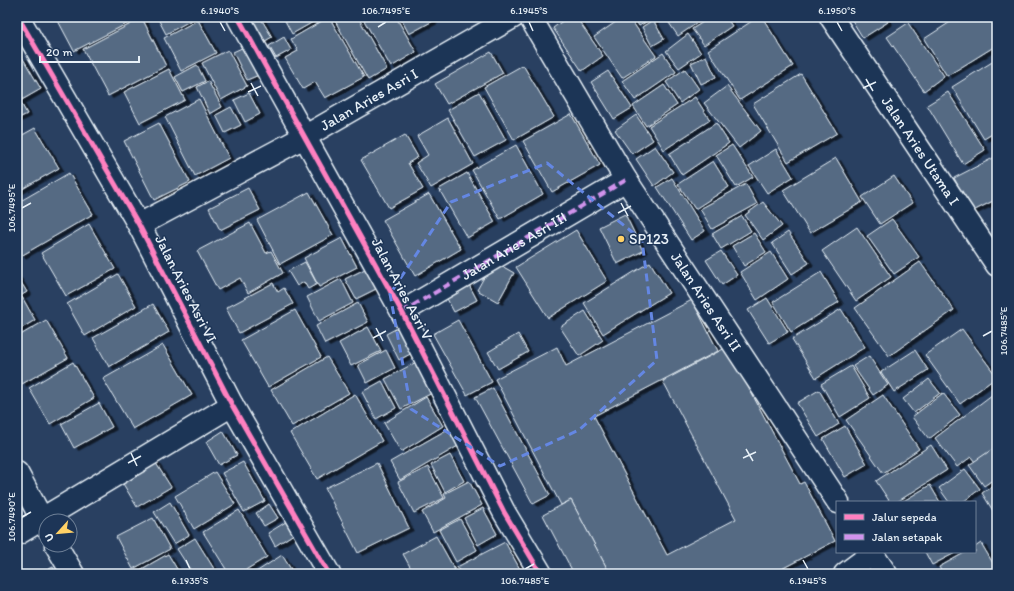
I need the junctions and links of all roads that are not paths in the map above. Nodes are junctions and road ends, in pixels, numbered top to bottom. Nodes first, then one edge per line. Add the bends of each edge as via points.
1 (18, 17) edge
2 (238, 17) edge
3 (513, 17) edge
4 (530, 17) edge
5 (831, 17) edge
6 (304, 137) junction
7 (626, 180) junction
8 (139, 225) junction
9 (997, 265) edge
10 (402, 312) junction
11 (232, 405) junction
12 (17, 473) edge
13 (837, 501) edge
14 (39, 513) edge
15 (60, 513) edge
16 (38, 525) edge
17 (17, 534) edge
18 (61, 553) edge
19 (872, 553) edge
20 (73, 574) edge
21 (330, 574) edge
22 (542, 574) edge
23 (846, 574) edge
24 (886, 574) edge

1 - 8 street, Jalan Aries Asri VI
2 - 6 street, Jalan Aries Asri V
3 - 6 street, Jalan Aries Asri I
4 - 7 street, Jalan Aries Asri II
5 - 9 street, Jalan Aries Utama I
6 - 8 street, Jalan Aries Asri I
6 - 10 street, Jalan Aries Asri V
7 - 10 street, Jalan Aries Asri III
7 - 13 street, Jalan Aries Asri II
8 - 11 street, Jalan Aries Asri VI
10 - 22 street, Jalan Aries Asri V via 504,512
11 - 15 street
11 - 21 street, Jalan Aries Asri VI
12 - 14 street
16 - 17 street
18 - 20 street
19 - 23 street
19 - 24 street

